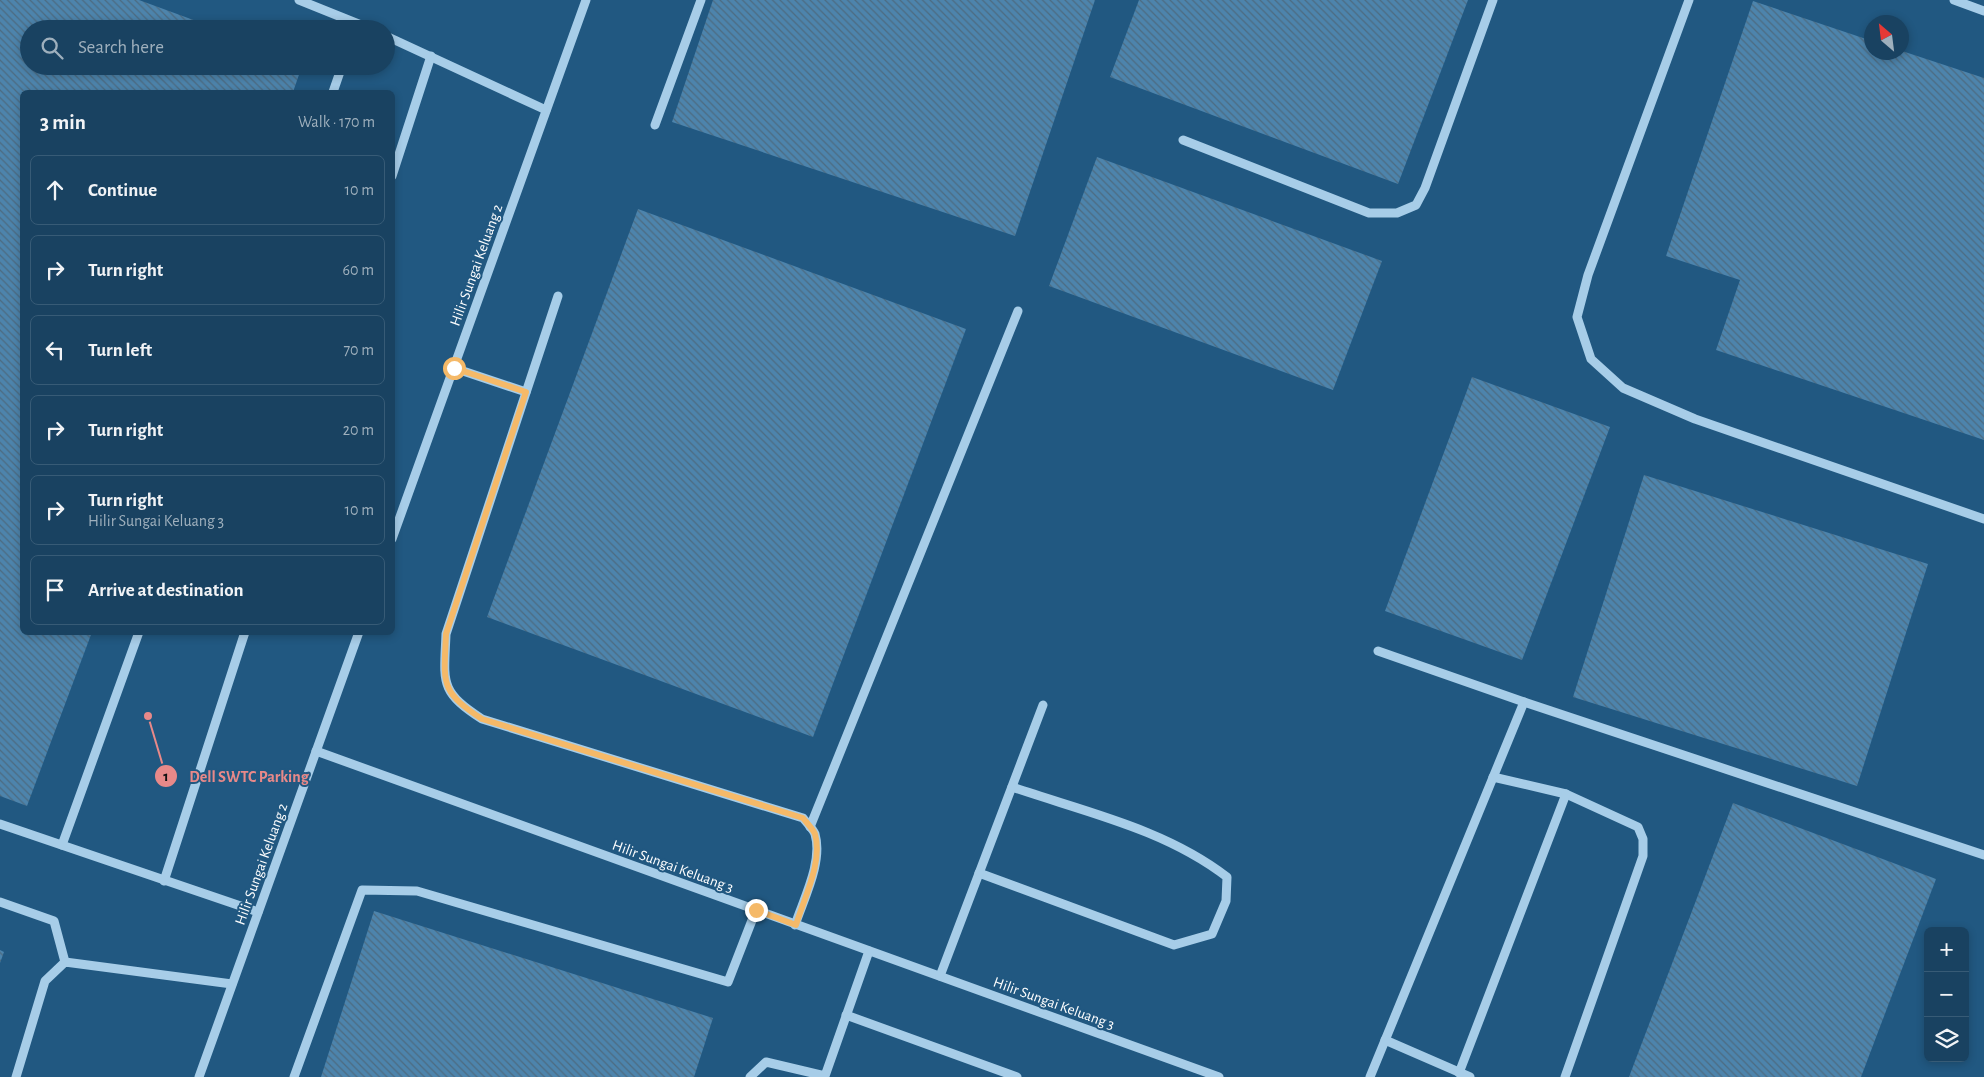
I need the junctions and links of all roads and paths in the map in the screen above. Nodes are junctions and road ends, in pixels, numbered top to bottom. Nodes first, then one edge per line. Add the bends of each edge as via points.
1 (300, 0) edge
2 (586, 0) edge
3 (701, 0) edge
4 (1493, 0) edge
5 (1689, 0) edge
6 (1954, 0) edge
7 (1984, 11) edge
8 (344, 20) edge
9 (395, 40) edge
10 (431, 56) junction
11 (339, 75) edge
12 (334, 90) edge
13 (546, 110) junction
14 (655, 125) dead end
15 (1183, 140) dead end
16 (395, 167) edge
17 (558, 296) dead end
18 (1018, 311) dead end
19 (454, 368) junction
20 (526, 392) junction
21 (1984, 519) edge
22 (395, 530) edge
23 (138, 635) edge
24 (244, 635) edge
25 (358, 635) edge
26 (1378, 651) dead end
27 (1524, 702) junction
28 (1043, 705) dead end
29 (316, 752) junction
30 (1493, 777) junction
31 (1012, 787) junction
32 (1566, 794) junction
33 (0, 824) edge
34 (810, 827) junction
35 (62, 846) junction
36 (1984, 856) edge
37 (979, 872) junction
38 (164, 881) junction
39 (0, 902) edge
40 (756, 910) junction
41 (258, 912) junction
42 (796, 925) junction
43 (869, 951) junction
44 (65, 962) junction
45 (940, 976) junction
46 (232, 984) junction
47 (846, 1015) junction
48 (1385, 1040) junction
49 (1459, 1073) junction
50 (826, 1076) edge
51 (16, 1077) edge
52 (199, 1077) edge
53 (294, 1077) edge
54 (750, 1077) edge
55 (1017, 1077) edge
56 (1219, 1077) edge
57 (1370, 1077) edge
58 (1470, 1077) edge
59 (1565, 1077) edge

1 - 8 street
2 - 13 street, Hilir Sungai Keluang 2
3 - 14 street
4 - 15 street via 1416,205 1397,213 1369,212
5 - 21 street via 1588,276 1577,317 1592,359 1623,388 1695,419
6 - 7 street
9 - 10 street
10 - 13 street
10 - 16 street
11 - 12 street
13 - 19 street, Hilir Sungai Keluang 2
17 - 20 street
18 - 34 street
19 - 20 street
19 - 22 street, Hilir Sungai Keluang 2
20 - 34 street via 446,634 444,676 449,692 458,704 482,719 803,818
23 - 35 street
24 - 38 street
25 - 29 street, Hilir Sungai Keluang 2
26 - 27 street
27 - 30 street
27 - 36 street
28 - 31 street
29 - 40 street, Hilir Sungai Keluang 3
29 - 41 street, Hilir Sungai Keluang 2
30 - 32 street
30 - 48 street
31 - 37 street
31 - 37 street via 1145,831 1202,857 1227,877 1226,901 1212,934 1174,945
32 - 49 street
32 - 59 street via 1638,827 1644,839 1643,856
33 - 35 street
34 - 42 street via 816,846 815,864
35 - 38 street
37 - 45 street
38 - 41 street
39 - 44 street via 54,921
40 - 42 street, Hilir Sungai Keluang 3
40 - 53 street via 728,982 418,891 362,890
41 - 46 street, Hilir Sungai Keluang 2
42 - 43 street, Hilir Sungai Keluang 3
43 - 45 street, Hilir Sungai Keluang 3
43 - 47 street
44 - 46 street
44 - 51 street via 45,981
45 - 56 street, Hilir Sungai Keluang 3
46 - 52 street, Hilir Sungai Keluang 2
47 - 50 street
47 - 55 street
48 - 49 street
48 - 57 street
49 - 58 street
50 - 54 street via 766,1062

